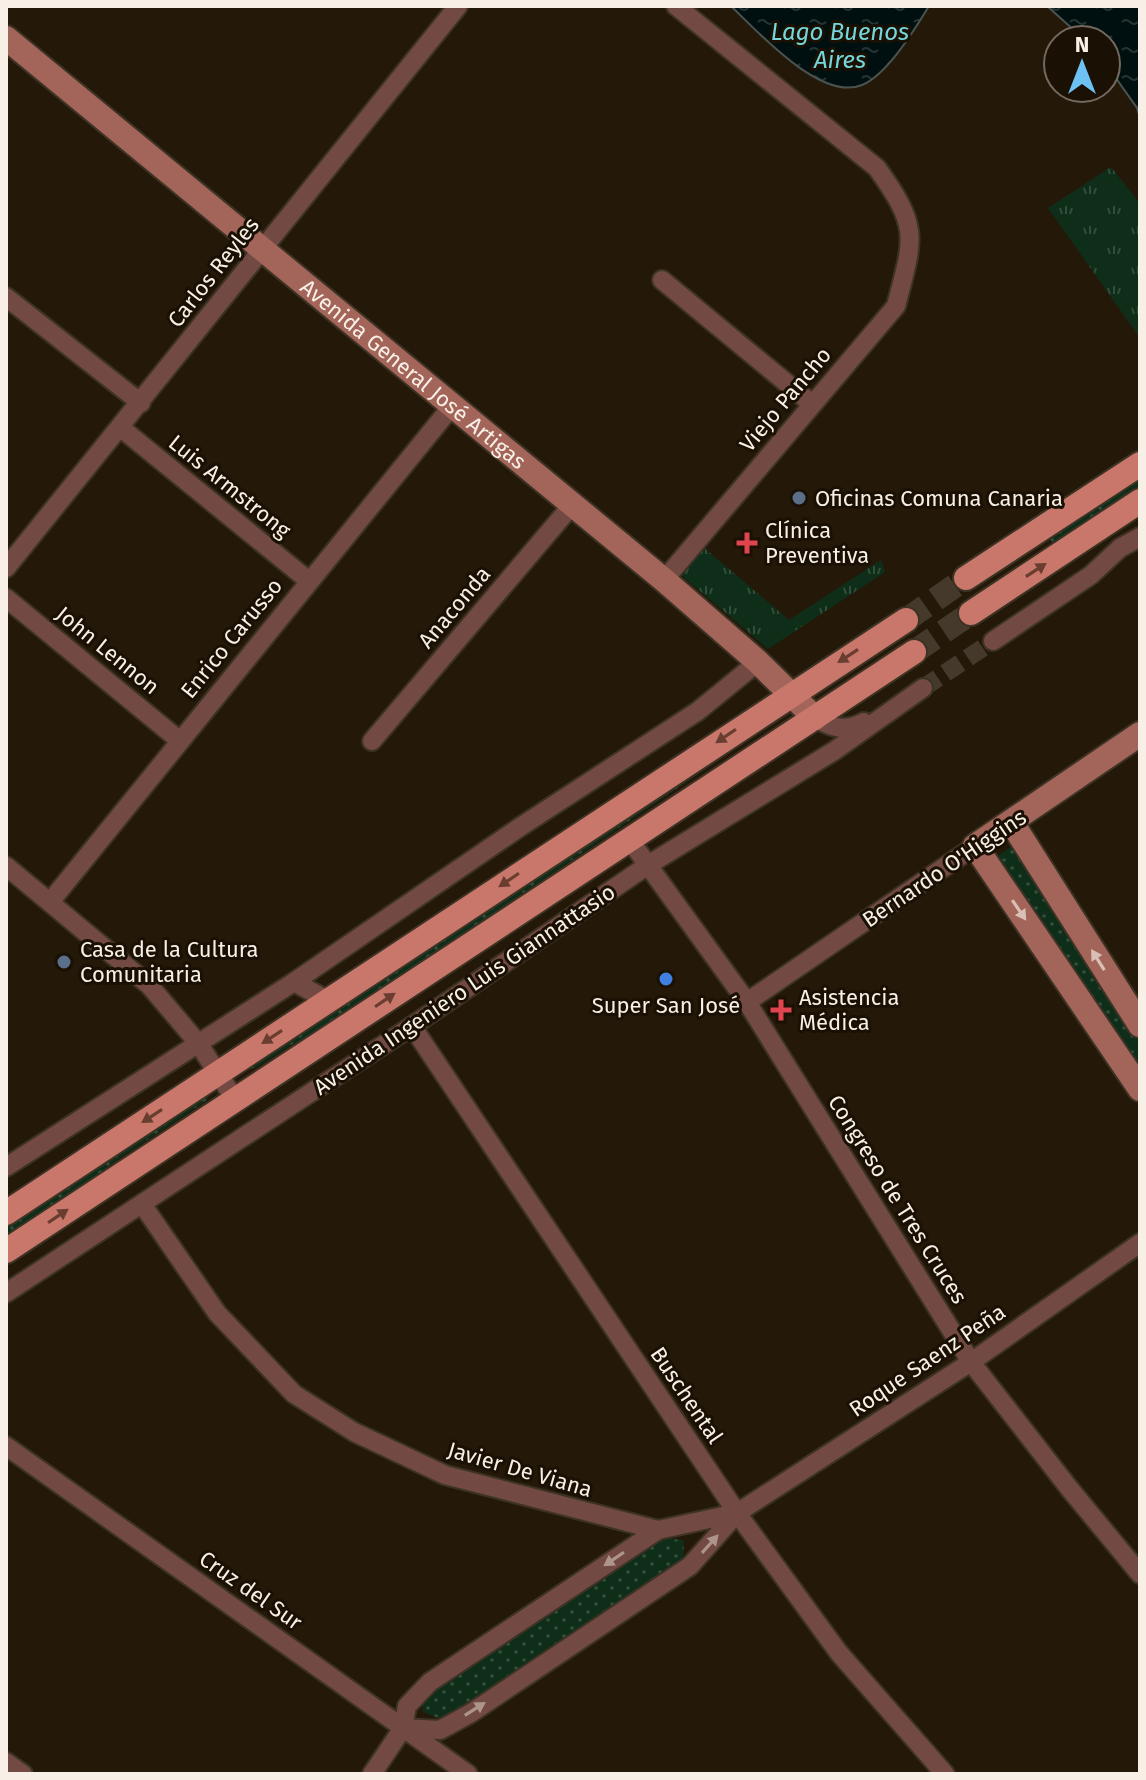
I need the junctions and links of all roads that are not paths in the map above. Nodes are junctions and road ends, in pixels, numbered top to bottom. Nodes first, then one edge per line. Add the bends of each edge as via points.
1 (458, 6) edge
2 (676, 6) edge
3 (6, 38) edge
4 (262, 248) junction
5 (662, 280) dead end
6 (6, 297) edge
7 (141, 403) junction
8 (812, 404) junction
9 (452, 406) junction
10 (121, 428) junction
11 (1140, 464) edge
12 (1140, 501) edge
13 (572, 505) junction
14 (1140, 537) edge
15 (6, 568) edge
16 (966, 578) tunnel mouth
17 (664, 580) junction
18 (309, 581) junction
19 (6, 598) edge
20 (971, 613) tunnel mouth
21 (906, 620) tunnel mouth
22 (993, 641) tunnel mouth
23 (914, 652) tunnel mouth
24 (758, 662) junction
25 (923, 688) tunnel mouth
26 (791, 693) junction
27 (895, 709) junction
28 (815, 718) junction
29 (1140, 734) edge
30 (179, 740) junction
31 (372, 741) dead end
32 (1012, 823) junction
33 (629, 839) junction
34 (975, 846) junction
35 (648, 865) junction
36 (6, 866) edge
37 (50, 902) junction
38 (294, 982) junction
39 (327, 1000) junction
40 (747, 1002) junction
41 (1140, 1025) edge
42 (412, 1026) junction
43 (198, 1043) junction
44 (217, 1073) junction
45 (1140, 1089) edge
46 (234, 1098) junction
47 (6, 1167) edge
48 (142, 1204) junction
49 (6, 1213) edge
50 (1140, 1243) edge
51 (6, 1251) edge
52 (6, 1293) edge
53 (971, 1362) junction
54 (6, 1446) edge
55 (737, 1513) junction
56 (658, 1530) junction
57 (1140, 1574) edge
58 (403, 1728) junction
59 (6, 1762) edge
60 (23, 1774) edge
61 (372, 1774) edge
62 (468, 1774) edge
63 (945, 1774) edge

1 - 4 street, Carlos Reyles
2 - 8 street, Viejo Pancho via 877,168 900,200 911,235 896,306
3 - 4 street, Avenida General José Artigas
4 - 7 street, Carlos Reyles
4 - 9 street, Avenida General José Artigas
5 - 8 street
6 - 7 street
7 - 10 street, Carlos Reyles
8 - 17 street, Viejo Pancho
9 - 13 street, Avenida General José Artigas
9 - 18 street, Enrico Carusso
10 - 15 street, Carlos Reyles
10 - 18 street, Luis Armstrong
11 - 16 main road
20 -> 12 main road
13 - 17 street, Avenida General José Artigas
13 - 31 street, Anaconda
14 - 22 street
17 - 24 street, Avenida General José Artigas
18 - 30 street, Enrico Carusso
19 - 30 street, John Lennon
21 -> 26 main road
23 - 28 main road, Avenida Ingeniero Luis Giannattasio
24 - 26 street, Avenida General José Artigas
24 - 38 street via 698,711
25 - 27 street, Avenida Ingeniero Luis Giannattasio
26 - 28 street, Avenida General José Artigas
26 -> 39 main road
27 - 28 street via 842,729
27 - 35 street, Avenida Ingeniero Luis Giannattasio
28 - 33 main road, Avenida Ingeniero Luis Giannattasio
29 - 32 street, Bernardo O'Higgins
30 - 37 street, Enrico Carusso
32 - 34 street, Bernardo O'Higgins
41 -> 32 street
33 - 35 street, Congreso de Tres Cruces
46 -> 33 main road, Avenida Ingeniero Luis Giannattasio
34 - 40 street, Bernardo O'Higgins
34 -> 45 street
35 - 40 street, Congreso de Tres Cruces
35 - 42 street, Avenida Ingeniero Luis Giannattasio
36 - 37 street
37 - 43 street via 149,985
38 - 39 street
38 - 43 street
39 -> 44 main road
40 - 53 street, Congreso de Tres Cruces
42 - 48 street, Avenida Ingeniero Luis Giannattasio
42 - 55 street, Buschental
43 - 44 street
43 - 47 street
44 - 46 street
44 -> 49 main road
51 -> 46 main road, Avenida Ingeniero Luis Giannattasio
48 - 52 street, Avenida Ingeniero Luis Giannattasio
48 - 56 street, Javier De Viana via 217,1313 294,1394 354,1432 445,1475
50 - 53 street, Roque Saenz Peña
53 - 55 street, Roque Saenz Peña
53 - 57 street, Congreso de Tres Cruces
54 - 58 street, Cruz del Sur
55 - 56 street, Roque Saenz Peña
58 -> 55 street, Roque Saenz Peña via 440,1730 471,1713 690,1566
55 - 63 street, Buschental via 839,1653
56 -> 58 street, Roque Saenz Peña via 430,1682 407,1706
58 - 61 street, Roque Saenz Peña
58 - 62 street, Cruz del Sur
59 - 60 street

